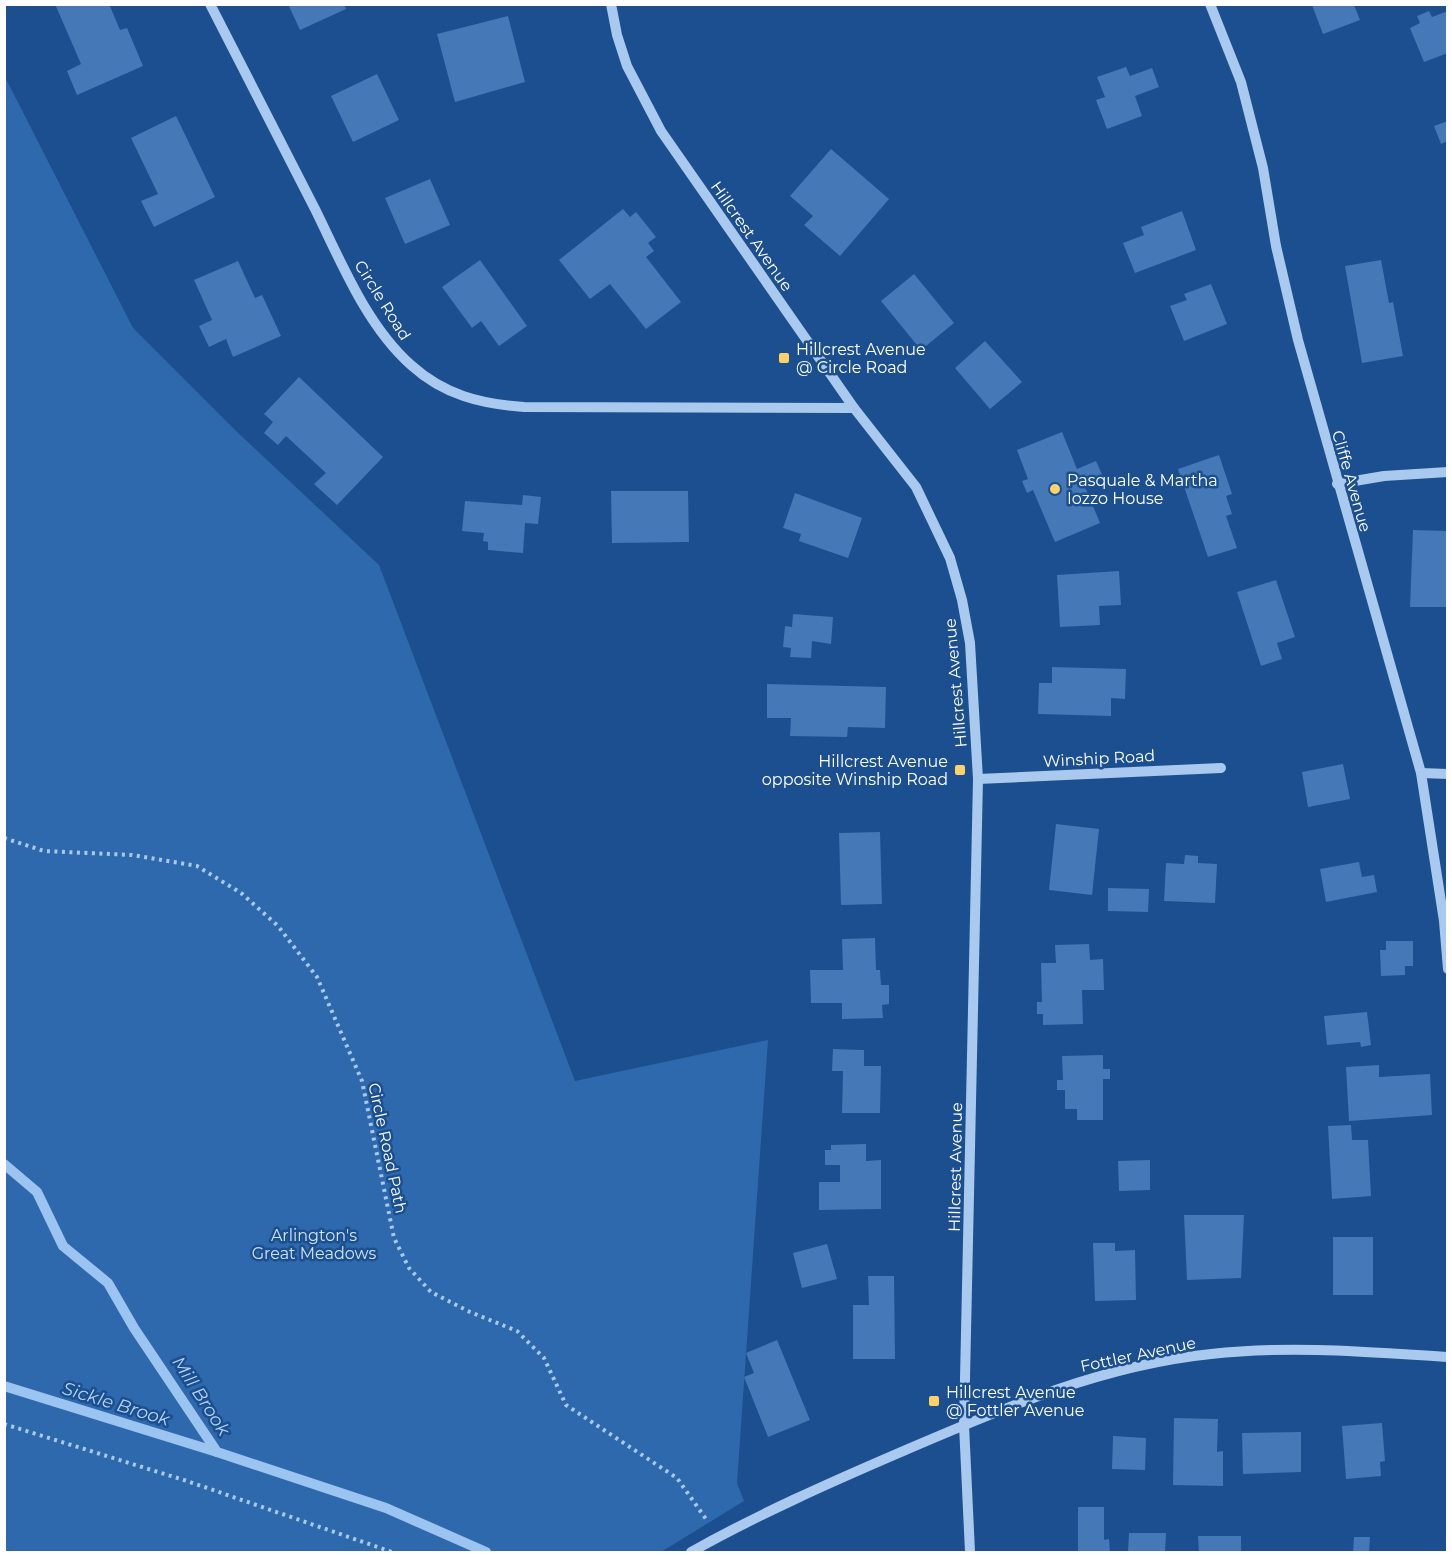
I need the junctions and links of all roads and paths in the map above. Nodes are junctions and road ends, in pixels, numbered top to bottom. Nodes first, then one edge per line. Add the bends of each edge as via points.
1 (210, 4) edge
2 (610, 4) edge
3 (1210, 4) edge
4 (854, 408) junction
5 (1448, 472) edge
6 (1337, 484) junction
7 (1221, 768) dead end
8 (1421, 773) junction
9 (1448, 774) edge
10 (978, 779) junction
11 (4, 838) edge
12 (1448, 969) edge
13 (1448, 1357) edge
14 (4, 1424) edge
15 (964, 1425) junction
16 (718, 1537) junction
17 (392, 1552) edge
18 (692, 1552) edge
19 (970, 1552) edge

1 - 4 street, Circle Road via 375,322 393,348 435,383 461,397 490,405
2 - 4 street, Hillcrest Avenue via 627,66 661,131
3 - 6 street, Cliffe Avenue via 1241,82 1298,340
4 - 10 street, Hillcrest Avenue via 916,487 950,558 970,643
5 - 6 street
6 - 8 street, Cliffe Avenue
7 - 10 street, Winship Road
8 - 9 street
8 - 12 street, Cliffe Avenue
10 - 15 street, Hillcrest Avenue
11 - 16 path, Circle Road Path via 44,851 132,855 197,866 241,893 278,926 317,977 362,1081 394,1238 409,1268 431,1292 517,1332 544,1358 566,1405 677,1479
13 - 15 street, Fottler Avenue via 1327,1349 1211,1354 1111,1372 1014,1403
14 - 17 path via 187,1481
15 - 16 street, Fottler Avenue via 798,1497
15 - 19 street, Hillcrest Avenue
16 - 18 street, Fottler Avenue

